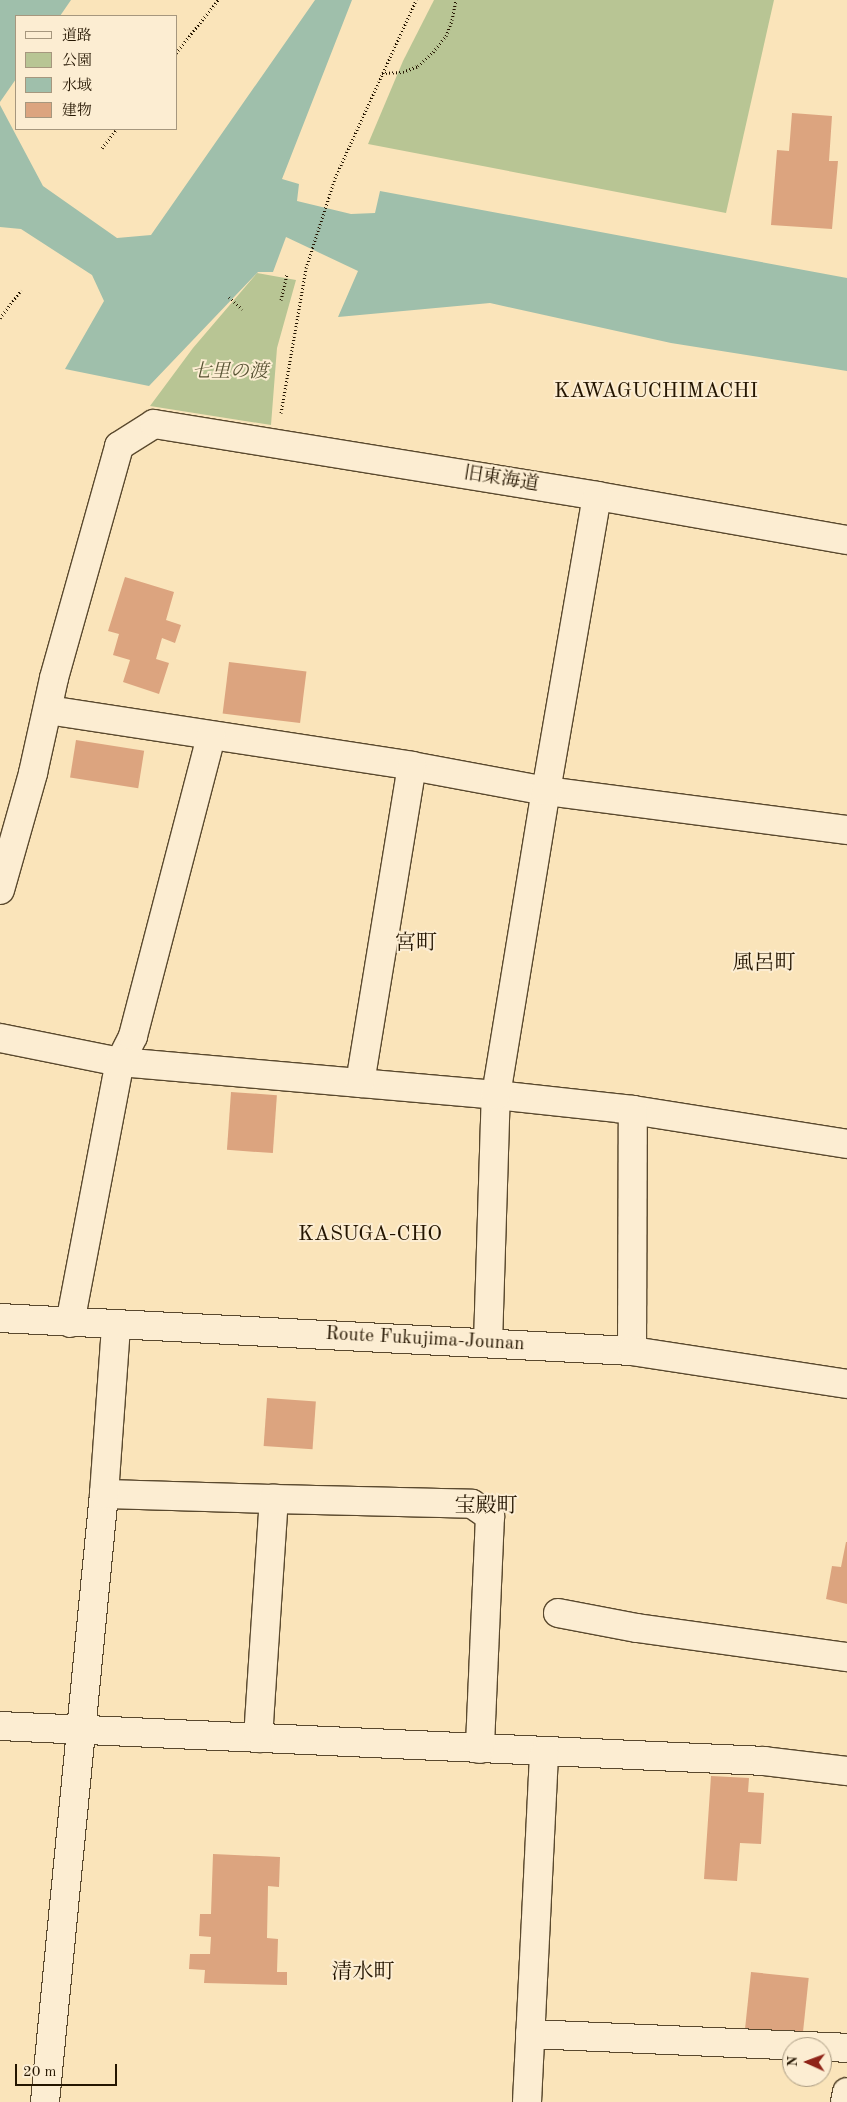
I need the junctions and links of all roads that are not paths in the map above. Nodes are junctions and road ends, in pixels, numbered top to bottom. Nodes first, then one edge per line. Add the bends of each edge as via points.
1 (597, 496) junction
2 (847, 540) edge
3 (48, 710) junction
4 (211, 736) junction
5 (412, 766) junction
6 (546, 791) junction
7 (847, 830) edge
8 (0, 890) edge
9 (0, 1038) edge
10 (120, 1062) junction
11 (360, 1084) junction
12 (496, 1095) junction
13 (633, 1110) junction
14 (847, 1144) edge
15 (0, 1318) edge
16 (70, 1324) junction
17 (116, 1326) junction
18 (488, 1343) junction
19 (632, 1352) junction
20 (847, 1384) edge
21 (104, 1494) junction
22 (274, 1499) junction
23 (558, 1613) dead end
24 (847, 1657) edge
25 (0, 1726) edge
26 (82, 1731) junction
27 (258, 1738) junction
28 (480, 1749) junction
29 (544, 1753) junction
30 (847, 1771) edge
31 (530, 2034) junction
32 (847, 2048) edge
33 (847, 2092) edge
34 (45, 2102) edge
35 (526, 2102) edge
36 (845, 2102) edge

1 - 2 street, 旧東海道
1 - 3 street, 旧東海道 via 154,424 119,446 54,678
1 - 6 street
3 - 4 street
3 - 8 street
4 - 5 street
4 - 10 street via 133,1036
5 - 6 street
5 - 11 street
6 - 7 street
6 - 12 street
9 - 10 street
10 - 11 street
10 - 16 street
11 - 12 street
12 - 13 street
12 - 18 street
13 - 14 street
13 - 19 street
15 - 16 street, Route Fukujima-Jounan
16 - 17 street, Route Fukujima-Jounan
17 - 18 street, Route Fukujima-Jounan
17 - 21 street
18 - 19 street, Route Fukujima-Jounan
19 - 20 street, Route Fukujima-Jounan
21 - 22 street
21 - 26 street
22 - 27 street
22 - 28 street via 472,1504 490,1516
23 - 24 street via 637,1628
25 - 26 street
26 - 27 street
26 - 34 street
27 - 28 street
28 - 29 street
29 - 30 street via 764,1762
29 - 31 street
31 - 32 street
31 - 35 street
33 - 36 street

